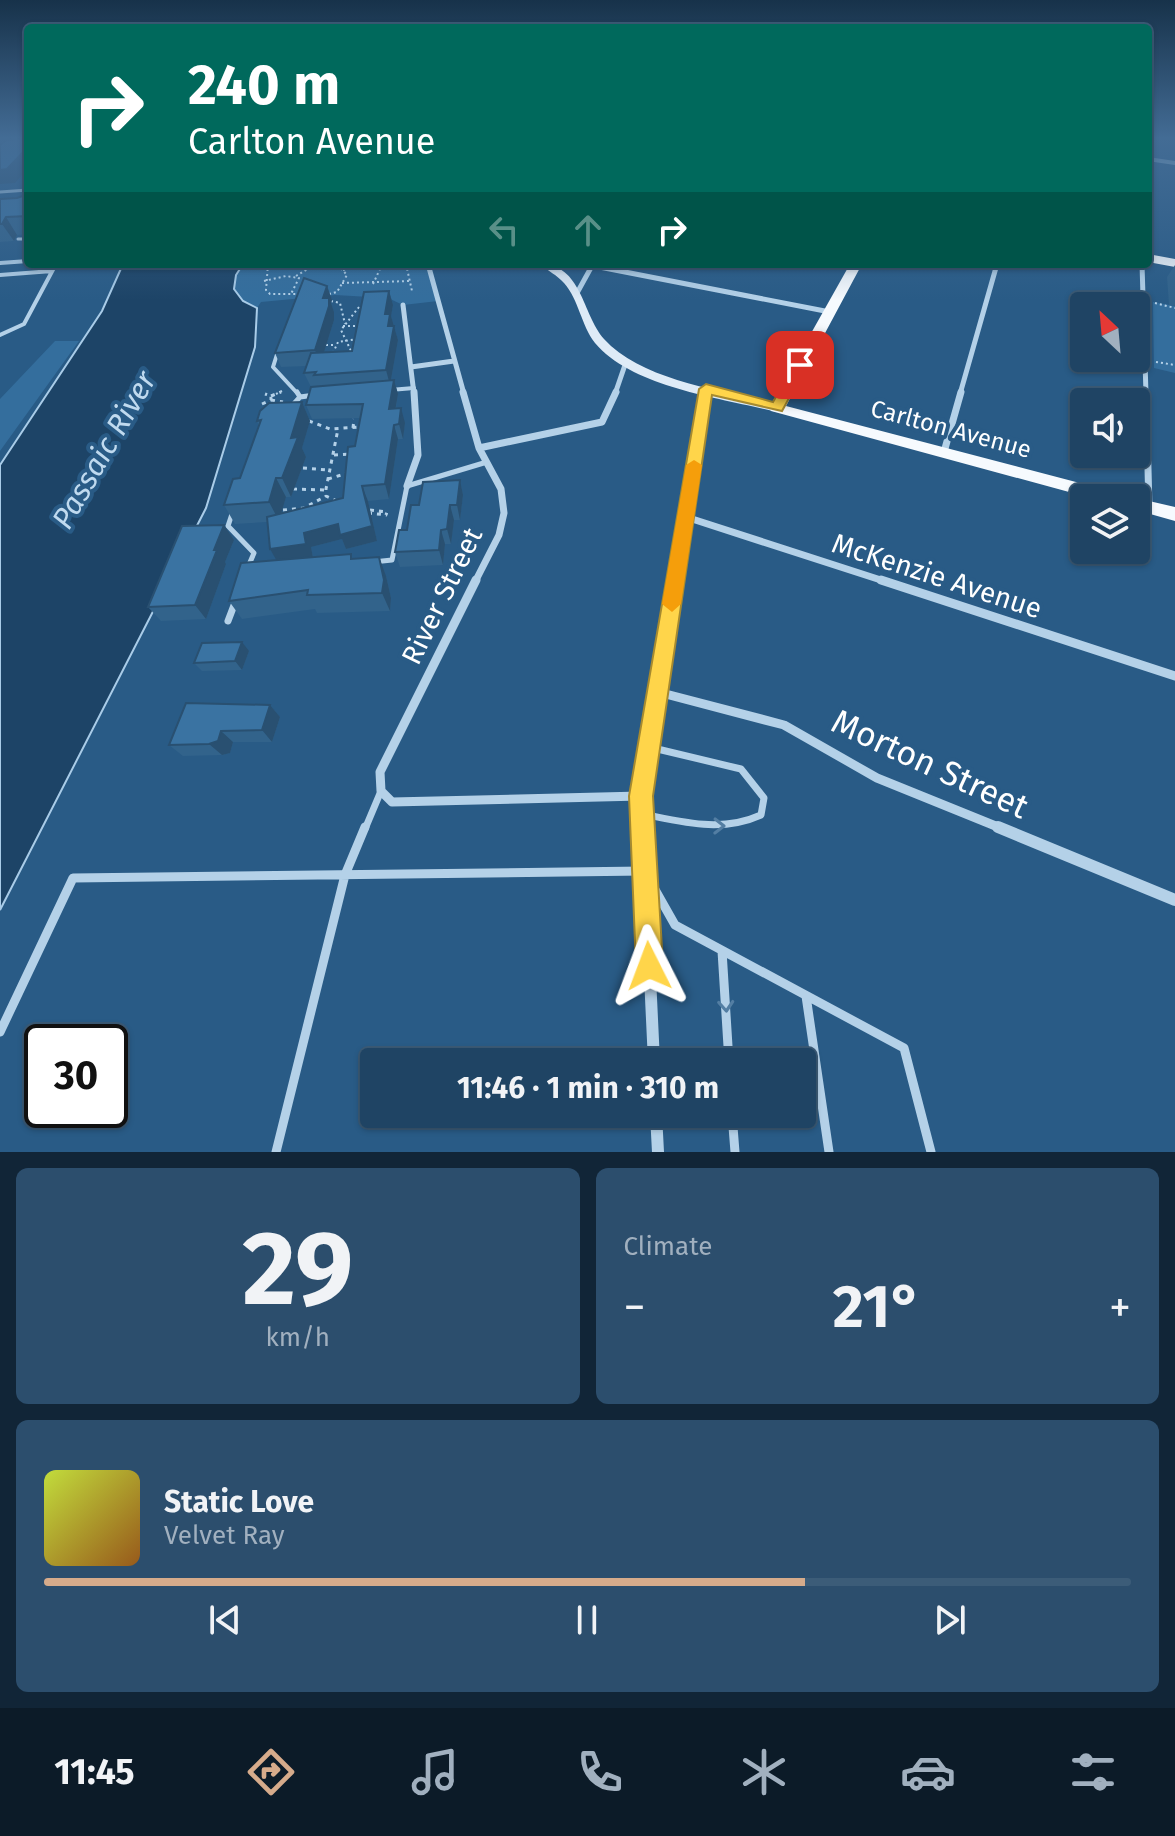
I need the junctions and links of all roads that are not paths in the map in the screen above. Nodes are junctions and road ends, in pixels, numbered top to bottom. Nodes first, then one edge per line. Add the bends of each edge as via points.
1 (18, 239) dead end
2 (24, 239) edge
3 (1152, 256) edge
4 (24, 261) edge
5 (0, 263) edge
6 (1175, 263) edge
7 (54, 268) edge
8 (429, 268) edge
9 (552, 268) edge
10 (591, 268) edge
11 (608, 268) edge
12 (854, 268) edge
13 (996, 268) edge
14 (1142, 268) edge
15 (52, 271) junction
16 (0, 275) edge
17 (577, 293) junction
18 (403, 305) dead end
19 (830, 312) junction
20 (0, 335) edge
21 (279, 346) edge
22 (454, 361) junction
23 (626, 362) junction
24 (411, 367) junction
25 (414, 388) junction
26 (706, 389) junction
27 (386, 390) edge
28 (328, 394) edge
29 (300, 397) junction
30 (777, 408) junction
31 (286, 410) edge
32 (479, 448) junction
33 (944, 452) junction
34 (487, 462) junction
35 (1142, 484) edge
36 (407, 486) junction
37 (1070, 486) edge
38 (237, 499) edge
39 (1150, 508) edge
40 (1175, 514) edge
41 (686, 517) junction
42 (363, 563) edge
43 (261, 570) edge
44 (237, 596) edge
45 (228, 621) edge
46 (1175, 676) edge
47 (658, 692) junction
48 (649, 747) junction
49 (381, 791) junction
50 (641, 796) junction
51 (642, 814) junction
52 (645, 871) junction
53 (345, 875) junction
54 (1175, 900) edge
55 (722, 951) junction
56 (806, 996) junction
57 (0, 1032) edge
58 (653, 1048) edge
59 (728, 1048) edge
60 (657, 1128) edge
61 (733, 1128) edge
62 (276, 1152) edge
63 (658, 1152) edge
64 (735, 1152) edge
65 (829, 1152) edge
66 (931, 1152) edge

1 - 2 lane
3 - 6 main road
4 - 5 lane
7 - 15 lane
8 - 22 street, River Street
9 - 17 street, Carlton Avenue via 566,276
10 - 17 street
11 - 19 street
12 - 19 main road
13 - 33 street
14 - 35 street
15 - 16 lane
15 - 20 lane via 24,324
17 - 23 street, Carlton Avenue via 599,341
18 - 24 street
19 - 30 main road
21 - 29 lane via 273,367
22 - 24 street
22 - 32 street, River Street
23 - 26 street, Carlton Avenue
23 - 32 street via 602,422
24 - 25 street
25 - 27 lane
25 - 36 street via 418,455
26 - 30 street, Carlton Avenue
26 - 41 street
28 - 29 lane
29 - 31 lane
30 - 33 main road, Carlton Avenue
32 - 34 street, River Street
33 - 37 main road, Carlton Avenue
34 - 36 lane
34 - 49 street, River Street via 501,489 504,513 499,535 380,772
36 - 42 lane via 392,560
38 - 43 lane via 228,526 254,553 246,571
39 - 40 main road
41 - 46 street, McKenzie Avenue
41 - 47 street
44 - 45 lane
47 - 48 street
47 - 54 street, Morton Street via 784,725 877,778
48 - 50 street
51 -> 48 lane via 719,828 746,824 761,815 764,798 741,769
49 - 50 street via 392,802
49 - 53 lane
50 - 51 street
51 - 52 street
52 - 53 lane
52 - 55 lane via 675,925
52 - 58 street
53 - 57 lane via 73,878
53 - 62 lane
55 - 56 lane
55 -> 59 lane
56 - 65 lane
56 - 66 lane via 904,1048
60 - 63 street
61 - 64 lane

